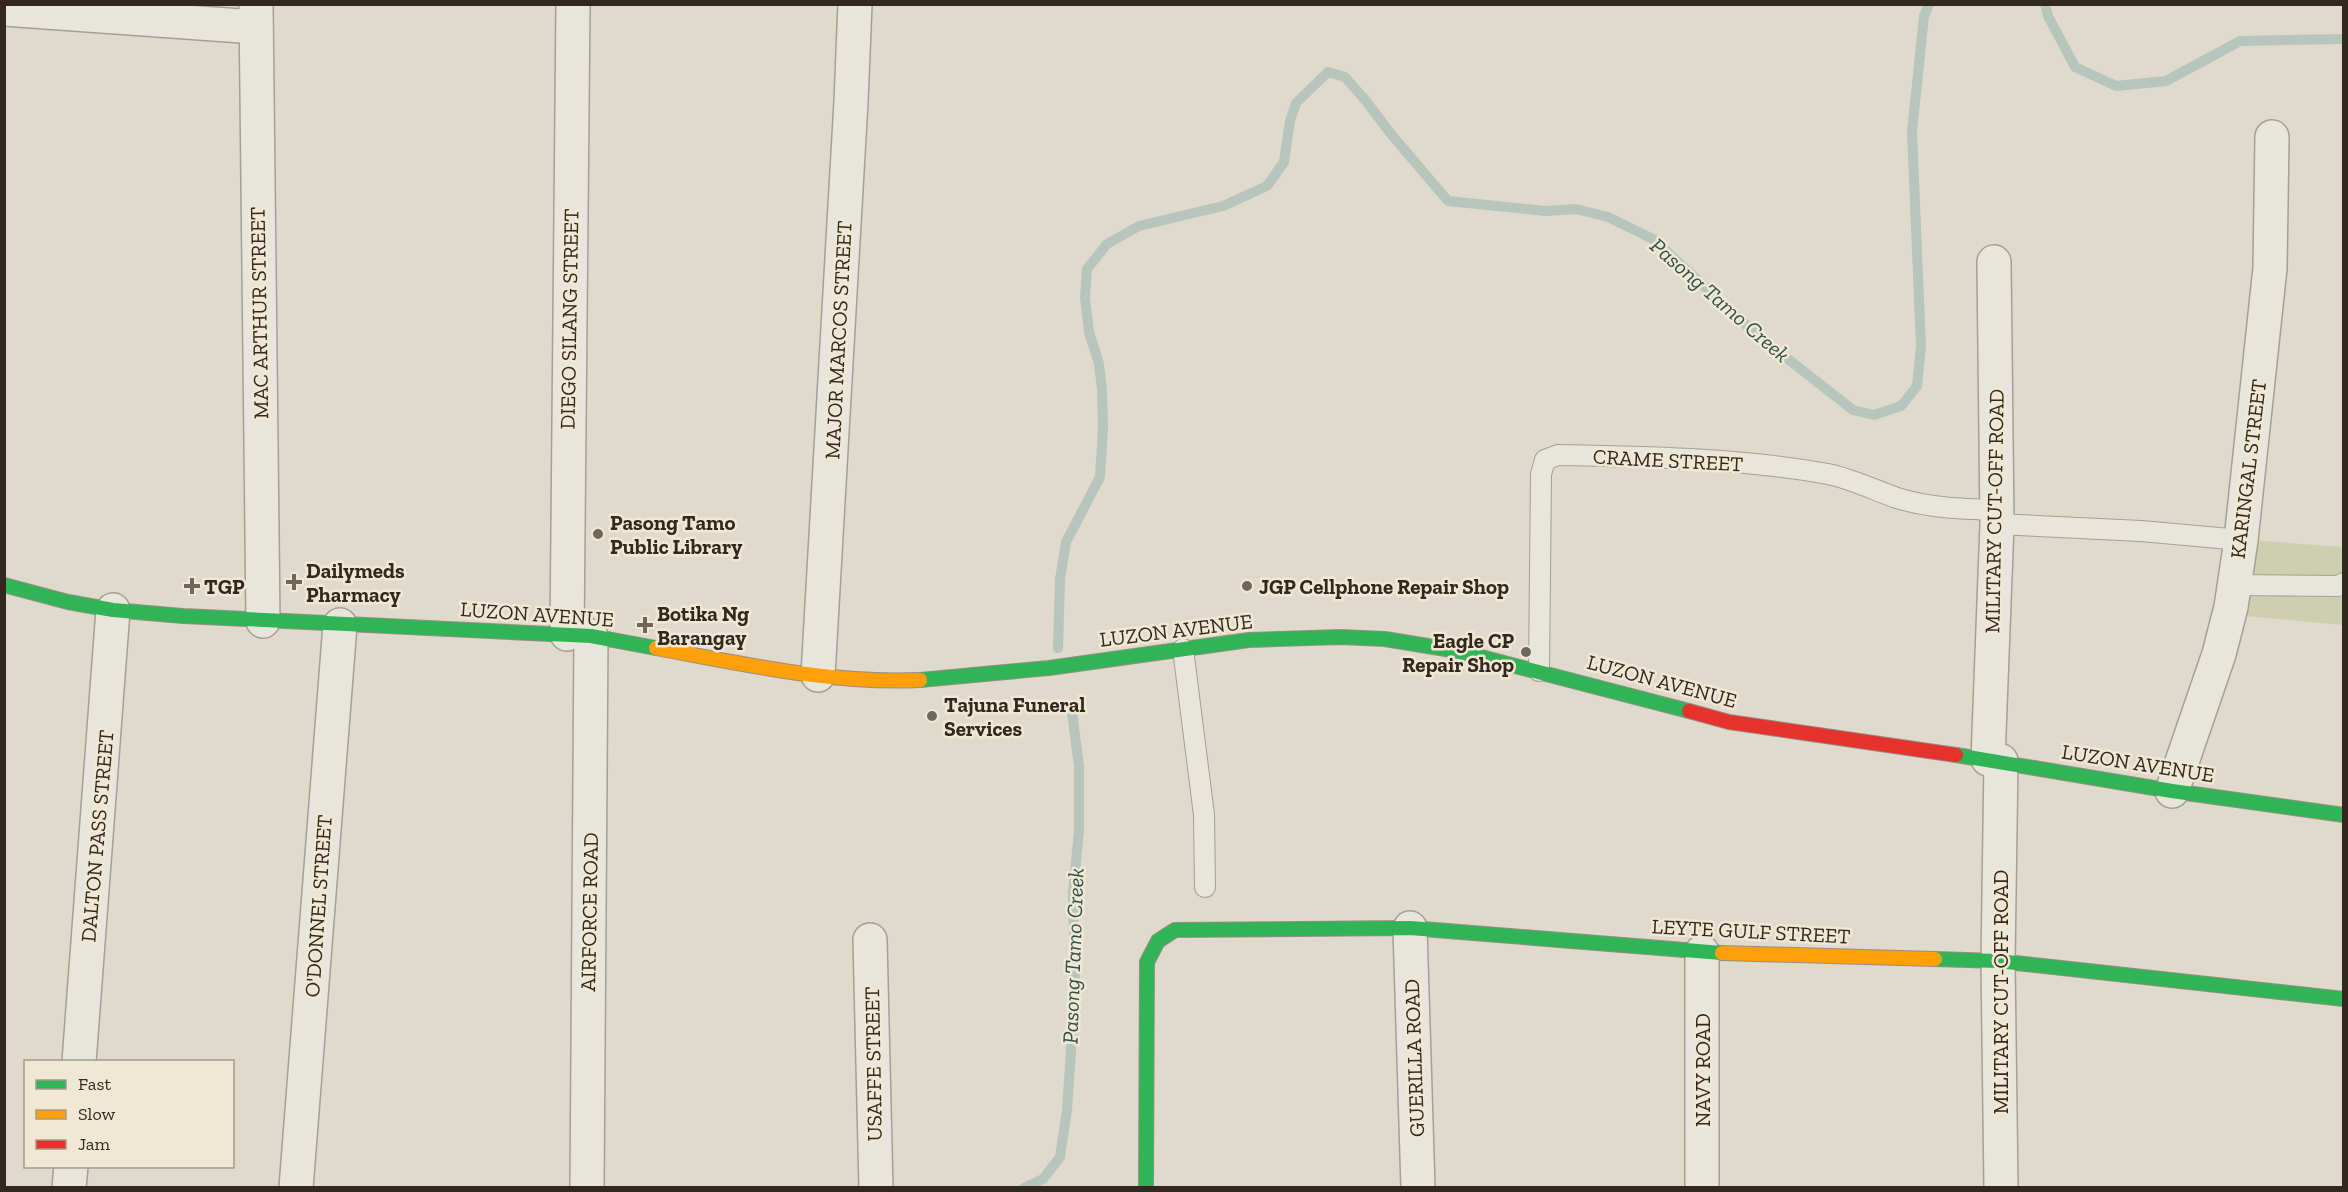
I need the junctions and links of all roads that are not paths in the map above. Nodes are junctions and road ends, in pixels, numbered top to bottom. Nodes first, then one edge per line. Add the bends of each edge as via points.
1 (573, 4) edge
2 (855, 4) edge
3 (4, 9) edge
4 (256, 16) edge
5 (2272, 137) dead end
6 (1994, 262) dead end
7 (1997, 517) junction
8 (2241, 540) junction
9 (2343, 583) edge
10 (4, 585) edge
11 (2234, 585) junction
12 (113, 610) junction
13 (263, 621) junction
14 (340, 625) junction
15 (579, 635) junction
16 (1183, 649) junction
17 (1539, 670) junction
18 (818, 675) junction
19 (1994, 760) junction
20 (2172, 791) junction
21 (2343, 815) edge
22 (1205, 887) dead end
23 (1410, 928) junction
24 (870, 940) dead end
25 (1702, 952) junction
26 (1998, 961) junction
27 (2343, 999) edge
28 (79, 1060) edge
29 (71, 1168) edge
30 (69, 1188) edge
31 (297, 1188) edge
32 (587, 1188) edge
33 (876, 1188) edge
34 (1146, 1188) edge
35 (1418, 1188) edge
36 (1702, 1188) edge
37 (2001, 1188) edge

1 - 15 street, DIEGO SILANG STREET
2 - 18 street, MAJOR MARCOS STREET
3 - 4 street
4 - 13 street, MAC ARTHUR STREET
5 - 8 street, KARINGAL STREET via 2270,268
6 - 7 street, MILITARY CUT-OFF ROAD
7 - 8 lane
7 - 17 lane, CRAME STREET via 1897,498 1846,478 1734,462 1550,457 1545,460 1541,474
7 - 19 street, MILITARY CUT-OFF ROAD
8 - 11 street, KARINGAL STREET
9 - 11 lane
10 - 12 main road, LUZON AVENUE
11 - 20 street, KARINGAL STREET via 2219,654
12 - 13 main road, LUZON AVENUE
12 - 28 street, DALTON PASS STREET
13 - 14 main road, LUZON AVENUE
14 - 15 main road, LUZON AVENUE
14 - 31 street, O'DONNEL STREET
15 - 18 main road, LUZON AVENUE
15 - 32 street, AIRFORCE ROAD
16 - 17 main road, LUZON AVENUE via 1249,640 1385,639
16 - 18 main road, LUZON AVENUE via 1049,668 929,679 869,680
16 - 22 lane via 1204,815
17 - 19 main road, LUZON AVENUE via 1729,722
19 - 20 main road, LUZON AVENUE
19 - 26 street, MILITARY CUT-OFF ROAD
20 - 21 main road, LUZON AVENUE
23 - 25 main road, LEYTE GULF STREET
23 - 34 main road, LEYTE GULF STREET via 1204,928 1175,930 1158,941 1147,962
23 - 35 street, GUERILLA ROAD
24 - 33 street, USAFFE STREET
25 - 26 main road, LEYTE GULF STREET
25 - 36 street, NAVY ROAD
26 - 27 main road, LEYTE GULF STREET
26 - 37 street, MILITARY CUT-OFF ROAD
29 - 30 street

